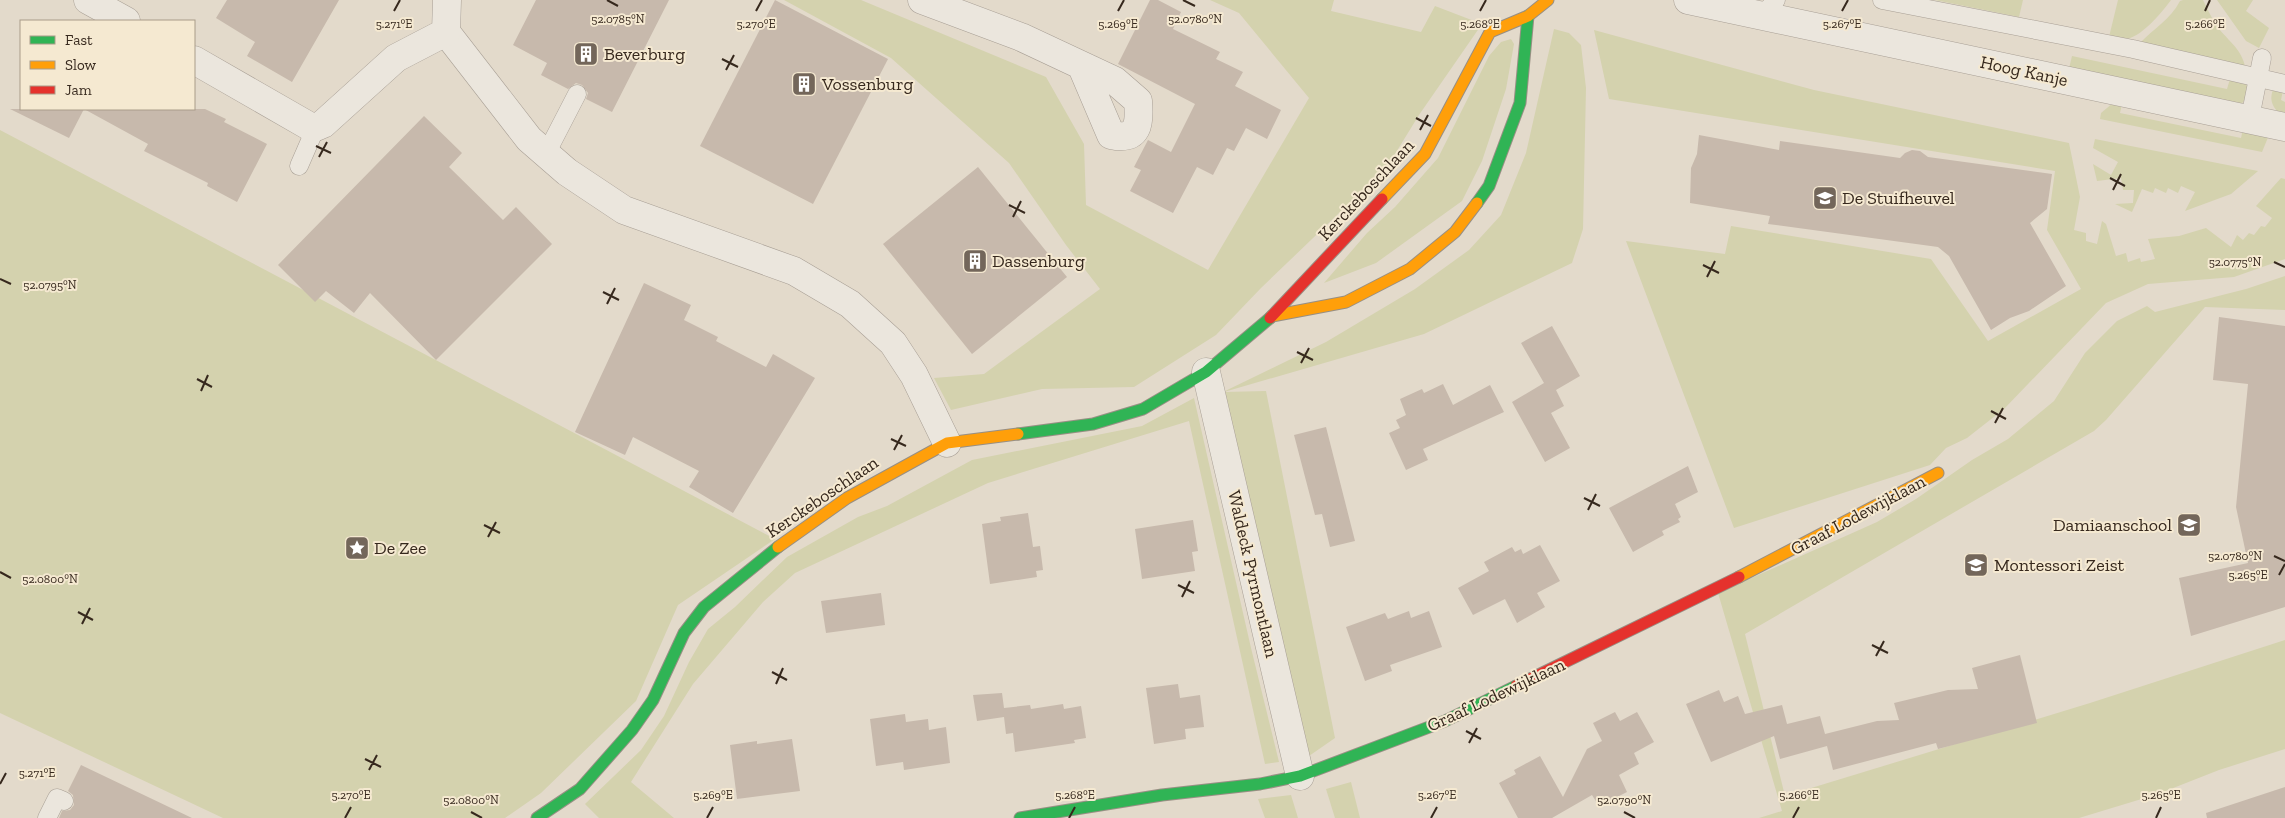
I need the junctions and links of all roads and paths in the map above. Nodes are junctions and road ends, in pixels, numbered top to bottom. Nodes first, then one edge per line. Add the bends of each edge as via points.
1 (88, 0) edge
2 (447, 0) edge
3 (922, 0) edge
4 (1548, 0) edge
5 (1688, 0) edge
6 (1882, 0) edge
7 (1769, 8) edge
8 (1528, 16) junction
9 (124, 20) edge
10 (446, 32) junction
11 (2262, 58) dead end
12 (195, 61) edge
13 (1082, 67) dead end
14 (2257, 78) junction
15 (2285, 84) edge
16 (577, 94) dead end
17 (2250, 118) junction
18 (316, 127) junction
19 (2285, 127) edge
20 (546, 154) junction
21 (298, 166) dead end
22 (1272, 316) junction
23 (1206, 372) junction
24 (947, 443) junction
25 (1938, 473) dead end
26 (1300, 776) junction
27 (64, 801) dead end
28 (550, 814) edge
29 (47, 818) edge
30 (1020, 818) edge

1 - 9 street
2 - 10 street
3 - 13 street via 1021,37
4 - 8 street, Kerckeboschlaan
5 - 7 street, Hoog Kanje
6 - 14 lane via 2124,47
7 - 17 street, Hoog Kanje
8 - 22 street, Kerckeboschlaan via 1490,32 1425,154
8 - 22 street via 1520,103 1489,186 1455,232 1410,269 1346,302
10 - 18 street via 396,58
10 - 20 street via 530,139
11 - 14 lane
12 - 18 street
14 - 15 lane
14 - 17 lane
16 - 20 lane
17 - 19 street, Hoog Kanje
18 - 21 lane
20 - 24 street via 624,210 794,271 850,304 892,343 914,375
22 - 23 street, Kerckeboschlaan
23 - 24 street, Kerckeboschlaan via 1143,409 1093,424
23 - 26 street, Waldeck Pyrmontlaan
24 - 28 street, Kerckeboschlaan via 873,482 826,512 704,607 684,632 653,700 632,730 580,789
25 - 26 street, Graaf Lodewijklaan via 1726,584 1445,721
26 - 30 street, Graaf Lodewijklaan
27 - 29 lane via 56,798

